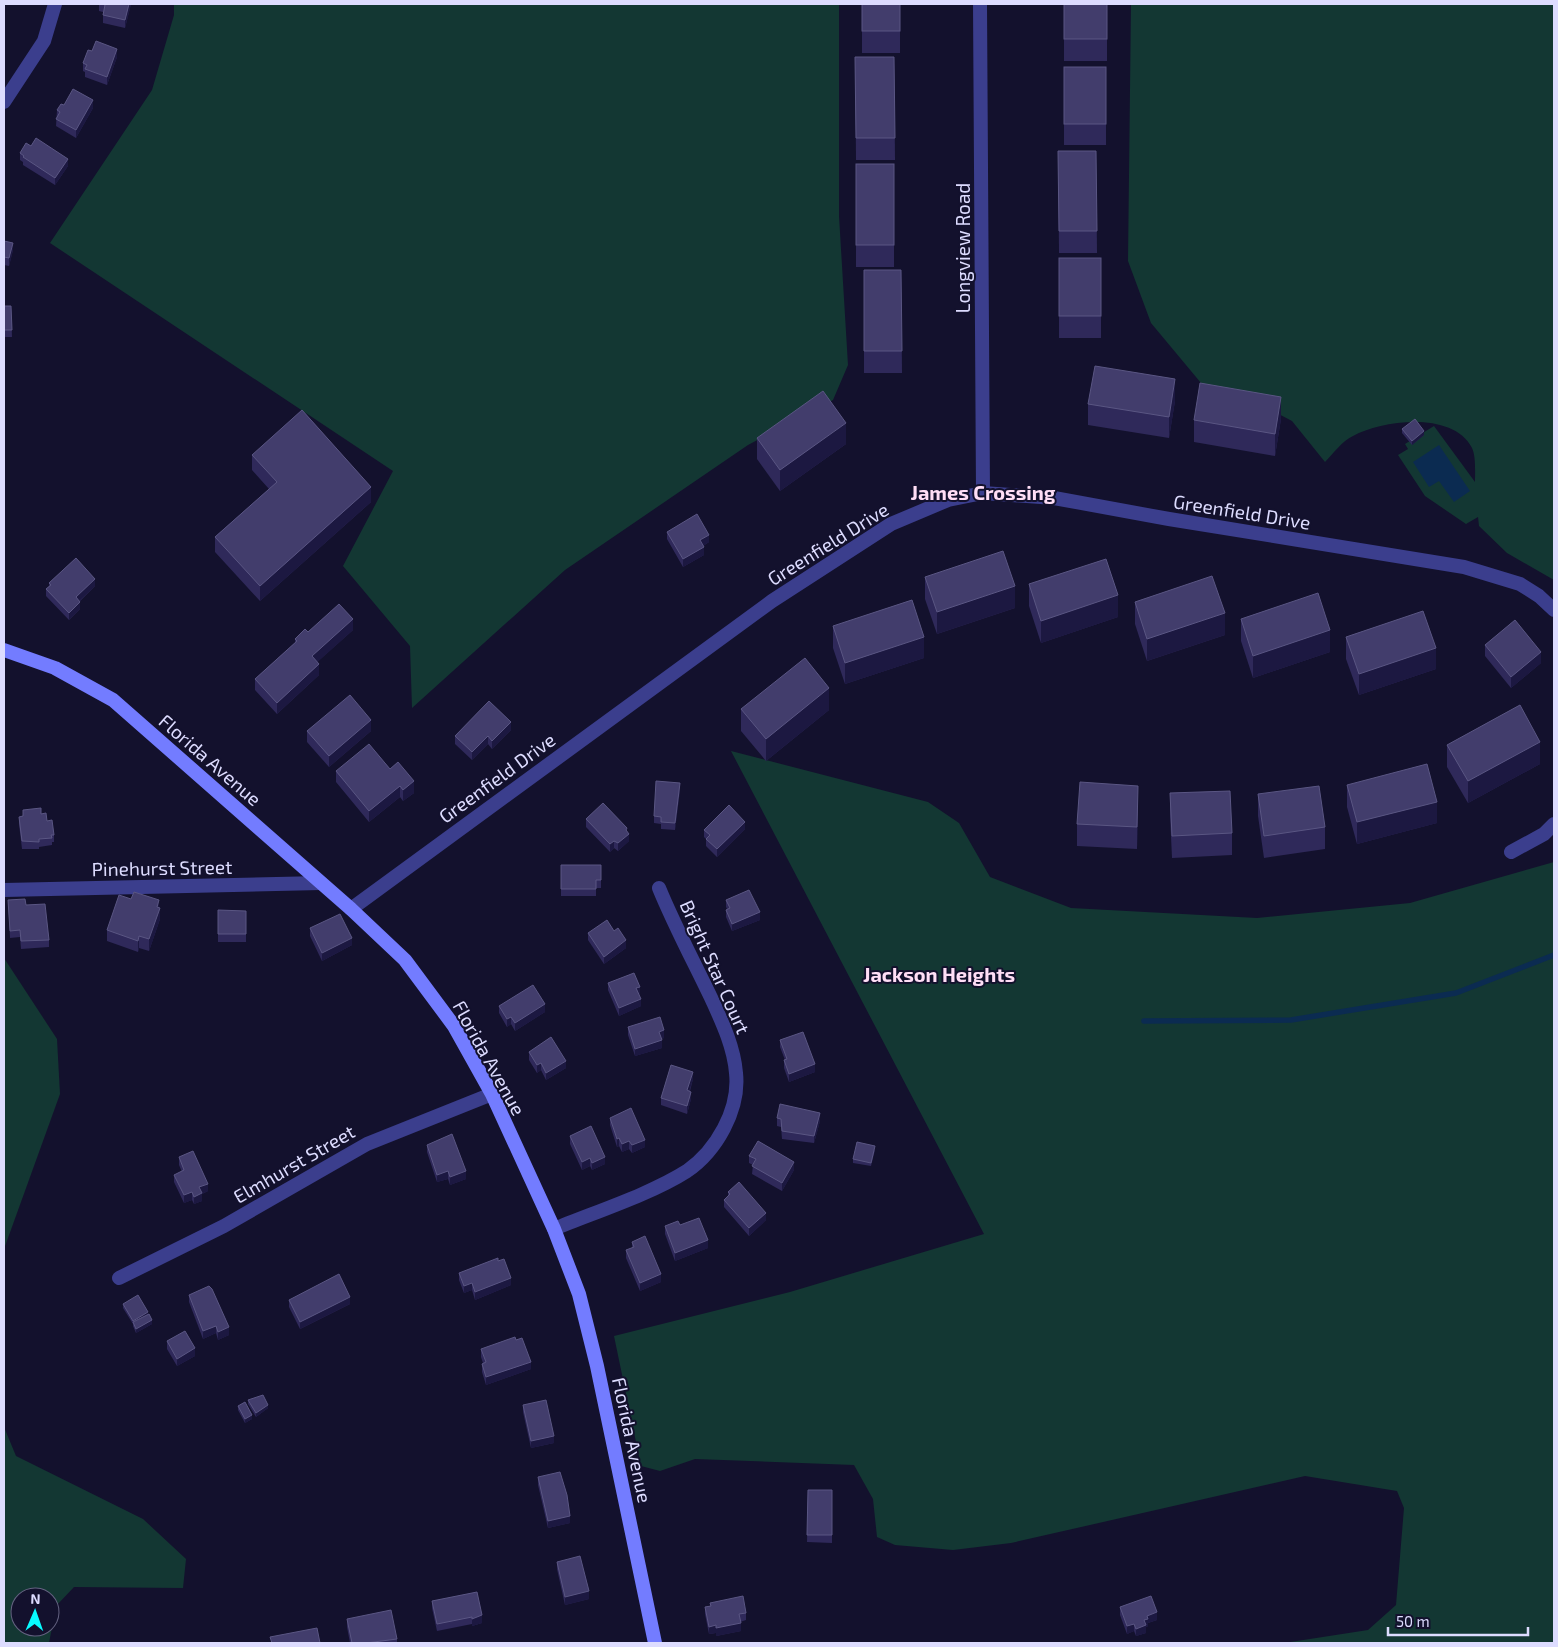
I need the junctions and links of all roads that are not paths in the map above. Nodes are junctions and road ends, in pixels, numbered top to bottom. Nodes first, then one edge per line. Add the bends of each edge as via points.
1 (55, 4) edge
2 (980, 4) edge
3 (4, 102) edge
4 (983, 492) junction
5 (1554, 610) edge
6 (4, 650) edge
7 (1554, 824) edge
8 (1511, 852) dead end
9 (321, 883) junction
10 (660, 888) dead end
11 (4, 890) edge
12 (351, 909) junction
13 (492, 1094) junction
14 (554, 1229) junction
15 (119, 1278) dead end
16 (655, 1643) edge

1 - 3 street via 44,40
2 - 4 street, Longview Road
4 - 5 street, Greenfield Drive via 1054,498 1464,567 1520,584
4 - 12 street, Greenfield Drive via 948,500 891,524 858,543 772,601
6 - 9 main road, Florida Avenue via 56,668 113,700
7 - 8 street via 1544,834
9 - 11 street, Pinehurst Street
9 - 12 main road, Florida Avenue
10 - 14 street, Bright Star Court via 727,1033 737,1076 733,1102 721,1133 702,1159 685,1171 611,1206
12 - 13 main road, Florida Avenue via 410,967 454,1026
13 - 14 main road, Florida Avenue
13 - 15 street, Elmhurst Street via 367,1144 224,1226
14 - 16 main road, Florida Avenue via 578,1294 597,1366

